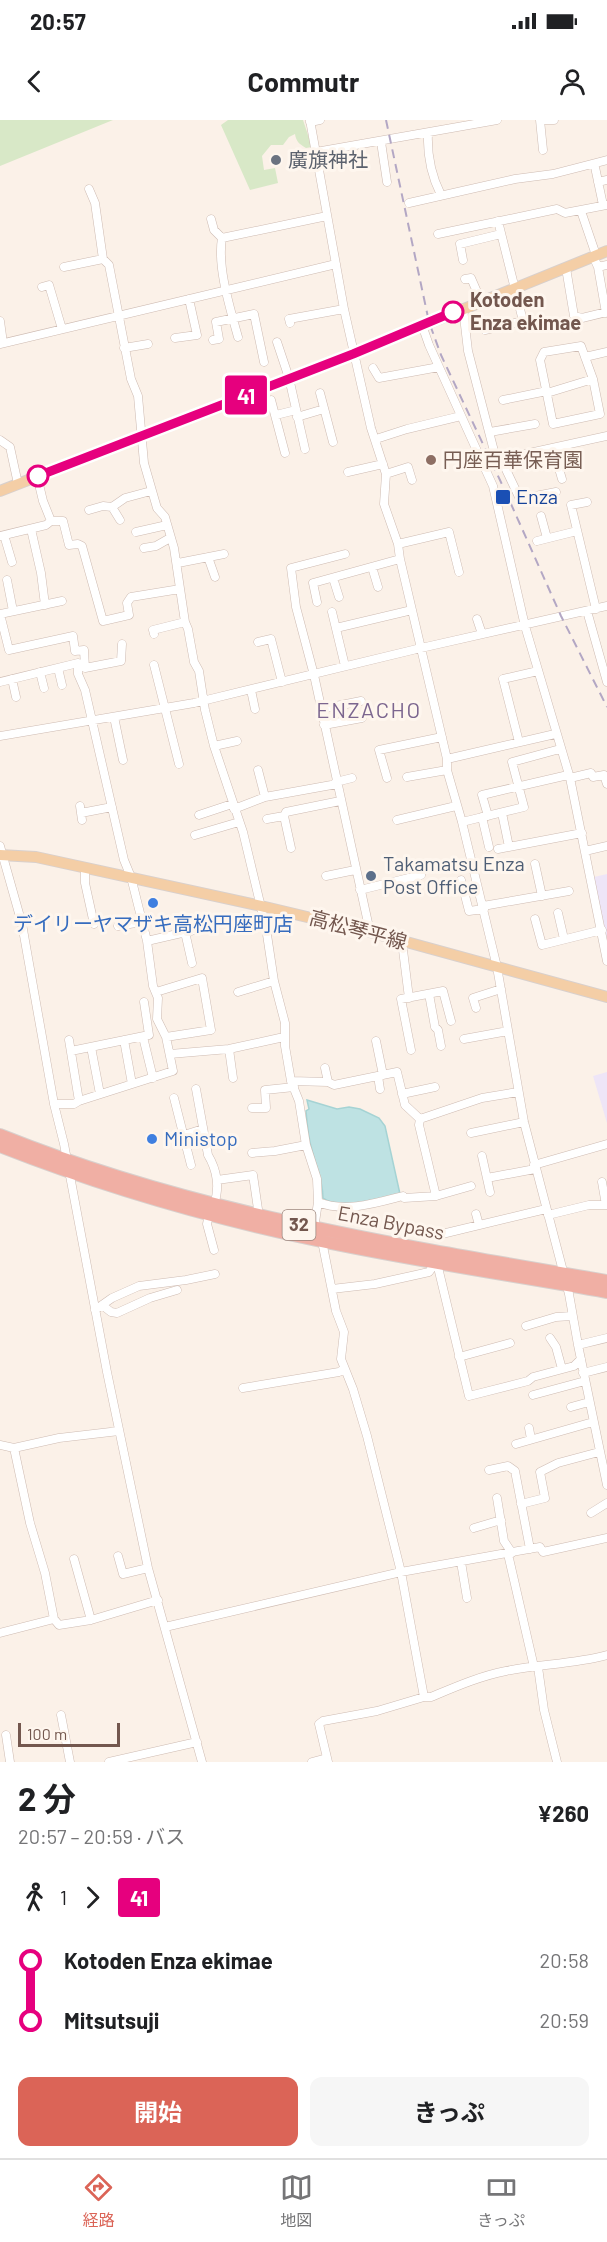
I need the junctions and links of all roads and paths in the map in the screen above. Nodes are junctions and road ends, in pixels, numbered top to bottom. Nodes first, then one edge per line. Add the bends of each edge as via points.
1 (320, 120) edge
2 (497, 120) edge
3 (540, 120) edge
4 (310, 121) edge
5 (481, 121) edge
6 (428, 133) junction
7 (381, 142) junction
8 (543, 150) dead end
9 (316, 152) junction
10 (607, 160) edge
11 (595, 167) dead end
12 (607, 180) edge
13 (387, 182) dead end
14 (598, 182) junction
15 (89, 189) dead end
16 (441, 195) junction
17 (409, 203) dead end
18 (605, 205) edge
19 (581, 211) junction
20 (327, 216) junction
21 (211, 219) dead end
22 (498, 220) junction
23 (438, 234) dead end
24 (501, 234) junction
25 (222, 238) junction
26 (599, 257) edge
27 (103, 259) junction
28 (463, 261) dead end
29 (336, 264) junction
30 (607, 265) edge
31 (64, 267) dead end
32 (566, 268) junction
33 (465, 279) dead end
34 (42, 287) dead end
35 (514, 289) junction
36 (226, 290) junction
37 (189, 299) junction
38 (481, 301) junction
39 (463, 308) junction
40 (344, 309) junction
41 (607, 312) edge
42 (117, 316) junction
43 (233, 319) junction
44 (0, 321) edge
45 (290, 323) dead end
46 (422, 325) junction
47 (62, 329) junction
48 (485, 330) dead end
49 (238, 337) dead end
50 (175, 338) dead end
51 (213, 340) dead end
52 (2, 343) edge
53 (148, 344) dead end
54 (124, 348) junction
55 (262, 350) junction
56 (607, 352) edge
57 (354, 353) junction
58 (585, 357) junction
59 (264, 362) dead end
60 (439, 367) junction
61 (373, 368) dead end
62 (289, 378) junction
63 (593, 379) junction
64 (547, 392) junction
65 (320, 393) dead end
66 (607, 393) edge
67 (597, 396) junction
68 (271, 400) dead end
69 (503, 400) dead end
70 (324, 409) junction
71 (296, 413) junction
72 (276, 415) junction
73 (461, 416) junction
74 (535, 424) dead end
75 (490, 432) junction
76 (140, 436) junction
77 (607, 436) edge
78 (376, 439) junction
79 (0, 440) edge
80 (333, 442) dead end
81 (553, 448) junction
82 (305, 449) dead end
83 (285, 453) dead end
84 (501, 459) junction
85 (383, 464) junction
86 (348, 472) dead end
87 (386, 474) junction
88 (38, 476) junction
89 (562, 479) dead end
90 (412, 480) dead end
91 (18, 484) junction
92 (0, 490) edge
93 (151, 491) junction
94 (556, 492) dead end
95 (586, 502) dead end
96 (112, 507) junction
97 (89, 510) dead end
98 (541, 516) dead end
99 (120, 520) dead end
100 (51, 521) junction
101 (166, 525) junction
102 (31, 529) junction
103 (577, 531) junction
104 (136, 532) dead end
105 (2, 535) edge
106 (170, 538) junction
107 (547, 538) junction
108 (537, 541) dead end
109 (398, 544) junction
110 (144, 548) dead end
111 (224, 554) dead end
112 (345, 554) dead end
113 (208, 557) junction
114 (400, 559) junction
115 (12, 562) dead end
116 (178, 563) junction
117 (372, 567) junction
118 (459, 572) dead end
119 (215, 577) dead end
120 (333, 578) junction
121 (7, 580) dead end
122 (378, 587) dead end
123 (180, 589) junction
124 (339, 597) dead end
125 (62, 601) dead end
126 (317, 602) dead end
127 (45, 605) junction
128 (607, 606) edge
129 (596, 609) junction
130 (412, 610) junction
131 (13, 611) junction
132 (587, 611) junction
133 (332, 612) dead end
134 (0, 614) edge
135 (477, 619) dead end
136 (185, 622) junction
137 (525, 626) junction
138 (336, 628) junction
139 (154, 634) dead end
140 (482, 634) junction
141 (258, 642) dead end
142 (122, 644) dead end
143 (421, 648) junction
144 (154, 665) dead end
145 (345, 666) junction
146 (58, 668) junction
147 (538, 671) junction
148 (40, 672) junction
149 (314, 675) junction
150 (12, 679) junction
151 (0, 682) edge
152 (282, 682) junction
153 (607, 682) edge
154 (62, 685) dead end
155 (44, 688) dead end
156 (251, 690) junction
157 (16, 697) dead end
158 (204, 700) junction
159 (361, 700) dead end
160 (164, 709) junction
161 (255, 709) dead end
162 (321, 709) junction
163 (114, 717) junction
164 (362, 718) dead end
165 (91, 721) junction
166 (324, 726) junction
167 (555, 734) junction
168 (0, 736) edge
169 (442, 737) junction
170 (237, 741) dead end
171 (519, 742) junction
172 (214, 746) junction
173 (560, 749) junction
174 (447, 759) junction
175 (123, 760) dead end
176 (179, 764) dead end
177 (258, 770) dead end
178 (447, 770) junction
179 (569, 776) junction
180 (407, 777) dead end
181 (352, 778) dead end
182 (387, 778) dead end
183 (337, 783) junction
184 (607, 784) edge
185 (519, 787) junction
186 (265, 797) junction
187 (340, 801) junction
188 (233, 806) junction
189 (456, 806) junction
190 (112, 807) junction
191 (81, 813) dead end
192 (502, 813) junction
193 (199, 815) dead end
194 (284, 816) junction
195 (485, 817) junction
196 (267, 819) dead end
197 (397, 820) dead end
198 (239, 822) junction
199 (462, 822) junction
200 (582, 833) junction
201 (195, 835) dead end
202 (287, 843) dead end
203 (607, 846) edge
204 (489, 847) dead end
205 (509, 847) junction
206 (498, 849) dead end
207 (585, 851) junction
208 (1, 852) edge
209 (535, 864) dead end
210 (85, 867) junction
211 (355, 870) junction
212 (326, 876) dead end
213 (421, 876) dead end
214 (131, 877) junction
215 (461, 880) dead end
216 (360, 890) junction
217 (569, 891) dead end
218 (542, 896) junction
219 (261, 906) junction
220 (484, 908) junction
221 (558, 913) dead end
222 (535, 919) dead end
223 (141, 922) junction
224 (94, 924) dead end
225 (118, 926) dead end
226 (199, 929) dead end
227 (602, 930) junction
228 (185, 932) junction
229 (370, 932) junction
230 (564, 939) junction
231 (147, 941) junction
232 (402, 942) junction
233 (607, 961) edge
234 (192, 963) dead end
235 (497, 967) junction
236 (274, 981) junction
237 (501, 988) junction
238 (156, 992) junction
239 (238, 992) dead end
240 (429, 994) junction
241 (607, 997) edge
242 (409, 998) junction
243 (144, 1002) dead end
244 (476, 1008) dead end
245 (451, 1022) dead end
246 (508, 1031) junction
247 (143, 1036) junction
248 (166, 1037) junction
249 (284, 1037) junction
250 (464, 1039) dead end
251 (69, 1040) dead end
252 (124, 1040) junction
253 (376, 1041) dead end
254 (441, 1046) dead end
255 (91, 1047) junction
256 (229, 1049) junction
257 (411, 1050) dead end
258 (71, 1051) junction
259 (170, 1054) junction
260 (325, 1068) dead end
261 (380, 1076) junction
262 (153, 1078) junction
263 (233, 1078) dead end
264 (328, 1082) junction
265 (132, 1084) junction
266 (292, 1084) junction
267 (435, 1087) dead end
268 (196, 1089) dead end
269 (380, 1089) dead end
270 (518, 1092) junction
271 (100, 1094) junction
272 (402, 1094) junction
273 (174, 1098) dead end
274 (79, 1101) junction
275 (54, 1104) junction
276 (252, 1108) dead end
277 (420, 1119) junction
278 (524, 1122) junction
279 (203, 1129) junction
280 (471, 1134) dead end
281 (0, 1135) edge
282 (184, 1135) junction
283 (607, 1144) edge
284 (306, 1145) junction
285 (0, 1146) edge
286 (252, 1153) dead end
287 (482, 1156) dead end
288 (68, 1165) junction
289 (191, 1165) dead end
290 (534, 1167) junction
291 (487, 1178) junction
292 (217, 1180) junction
293 (602, 1182) dead end
294 (471, 1186) dead end
295 (490, 1192) dead end
296 (436, 1196) junction
297 (318, 1203) junction
298 (607, 1205) edge
299 (212, 1209) junction
300 (547, 1212) junction
301 (476, 1214) dead end
302 (259, 1216) junction
303 (479, 1226) junction
304 (314, 1229) junction
305 (442, 1234) dead end
306 (322, 1241) junction
307 (214, 1250) dead end
308 (437, 1257) junction
309 (215, 1274) dead end
310 (566, 1279) junction
311 (607, 1281) edge
312 (332, 1289) junction
313 (177, 1290) dead end
314 (607, 1292) edge
315 (99, 1307) junction
316 (572, 1316) junction
317 (526, 1326) dead end
318 (550, 1338) dead end
319 (607, 1338) edge
320 (510, 1343) dead end
321 (578, 1345) junction
322 (459, 1357) junction
323 (580, 1359) junction
324 (607, 1367) edge
325 (344, 1369) junction
326 (562, 1369) junction
327 (584, 1377) junction
328 (243, 1388) dead end
329 (533, 1395) dead end
330 (589, 1402) junction
331 (571, 1407) dead end
332 (593, 1422) junction
333 (529, 1428) dead end
334 (119, 1431) junction
335 (531, 1438) junction
336 (516, 1444) dead end
337 (0, 1445) edge
338 (14, 1448) junction
339 (599, 1452) junction
340 (489, 1470) dead end
341 (607, 1485) edge
342 (497, 1497) dead end
343 (607, 1503) edge
344 (521, 1504) junction
345 (591, 1513) dead end
346 (501, 1520) junction
347 (474, 1528) dead end
348 (607, 1538) edge
349 (530, 1549) junction
350 (510, 1553) junction
351 (118, 1556) dead end
352 (74, 1559) dead end
353 (461, 1562) junction
354 (148, 1568) junction
355 (401, 1572) junction
356 (467, 1598) dead end
357 (158, 1600) junction
358 (54, 1619) junction
359 (91, 1620) junction
360 (165, 1627) junction
361 (0, 1633) edge
362 (607, 1655) edge
363 (536, 1667) junction
364 (424, 1697) junction
365 (61, 1715) dead end
366 (6, 1734) dead end
367 (197, 1742) junction
368 (327, 1760) edge
369 (10, 1762) edge
370 (70, 1762) edge
371 (109, 1762) edge
372 (202, 1762) edge
373 (312, 1762) edge
374 (557, 1762) edge

1 - 4 street
2 - 5 street
3 - 8 street
4 - 9 street
5 - 6 street
6 - 7 street
6 - 16 street via 430,167
7 - 9 street
7 - 13 street
9 - 20 street
10 - 16 street
11 - 14 street
12 - 14 street
14 - 18 street
15 - 27 street via 95,203
16 - 17 street
18 - 19 street
19 - 22 street via 565,213 557,208
19 - 26 street
20 - 25 street
20 - 29 street
21 - 25 street
22 - 23 street
22 - 24 street
24 - 28 street via 460,244
24 - 35 street
25 - 36 street
26 - 30 street
26 - 32 main road
26 - 41 street
27 - 31 street
27 - 42 street via 109,265
29 - 36 street
29 - 40 street
32 - 35 main road
32 - 41 street via 574,316
33 - 38 street via 471,278
34 - 47 street via 49,285
35 - 38 main road
35 - 48 street via 523,321
36 - 37 street
36 - 43 street
37 - 42 street
37 - 50 street via 197,335
38 - 39 main road
39 - 46 main road
39 - 75 street via 468,351
40 - 45 street via 289,319
40 - 57 street
42 - 47 street
42 - 54 street
43 - 49 street
43 - 51 street via 216,322 219,339
43 - 55 street via 254,314
44 - 52 street
46 - 57 main road
46 - 60 street
47 - 52 street
53 - 54 street
54 - 76 street via 138,396
55 - 59 street
55 - 62 street via 277,345
56 - 58 street
57 - 62 main road
57 - 78 street
58 - 63 street
58 - 64 street via 581,346 544,352 540,360
60 - 61 street via 379,378
60 - 73 street
62 - 71 street
62 - 76 main road
63 - 64 street
63 - 67 street
64 - 67 street via 553,424 600,414
64 - 69 street
65 - 70 street
66 - 67 street
68 - 72 street
70 - 71 street
70 - 80 street
71 - 72 street
71 - 82 street
72 - 83 street
73 - 78 street
73 - 137 street via 493,486
74 - 75 street
75 - 84 street via 495,455
76 - 88 main road
76 - 93 street
77 - 81 street
78 - 85 street
79 - 91 street via 10,447
81 - 84 street
81 - 89 street
84 - 94 street via 520,499
85 - 86 street
85 - 87 street
87 - 90 street via 408,467
87 - 109 street via 384,504
88 - 91 main road
88 - 100 street
91 - 92 main road
93 - 96 street via 125,498
93 - 101 street
95 - 103 street via 571,505
96 - 97 street
96 - 99 street
98 - 107 street
100 - 102 street
100 - 123 street via 63,521 69,545 82,546 103,621 129,615 127,603 131,597
101 - 104 street
101 - 106 street
102 - 105 street
102 - 127 street
103 - 107 street
103 - 129 street
105 - 115 street
106 - 110 street
106 - 116 street
107 - 108 street
109 - 114 street
109 - 118 street via 449,532
111 - 113 street
112 - 149 street via 291,568 296,607
113 - 116 street
113 - 119 street
114 - 117 street
114 - 130 street
116 - 123 street
117 - 120 street
117 - 122 street
120 - 124 street
120 - 126 street via 313,583
121 - 131 street
123 - 136 street
125 - 127 street
127 - 131 street
128 - 129 street
129 - 132 street
130 - 138 street
130 - 143 street
131 - 134 street
132 - 137 street
132 - 153 street
133 - 138 street
134 - 142 street via 9,650 73,636 75,651 84,650 85,668 121,661
135 - 140 street
136 - 139 street via 153,630
136 - 158 street
137 - 140 street
137 - 147 street
138 - 145 street
140 - 143 street
141 - 152 street via 272,639
143 - 145 street
143 - 169 street
144 - 160 street
145 - 149 street
146 - 148 street
146 - 154 street
146 - 165 street via 78,663
147 - 167 street
147 - 171 street via 503,679
148 - 150 street
148 - 155 street
149 - 152 street
149 - 162 street
150 - 151 street
150 - 157 street
152 - 156 street
156 - 158 street
156 - 161 street
158 - 160 street
158 - 172 street
159 - 162 street
160 - 163 street
160 - 176 street
162 - 166 street
163 - 165 street
163 - 175 street
164 - 166 street
165 - 168 street
165 - 190 street
166 - 183 street
167 - 171 street
167 - 173 street
169 - 174 street
169 - 182 street via 379,750
170 - 172 street
171 - 174 street
172 - 188 street
173 - 179 street
173 - 185 street via 512,762
174 - 178 street
177 - 186 street
178 - 180 street
178 - 189 street
179 - 184 street via 604,775
179 - 185 street
179 - 200 street
181 - 183 street
183 - 186 street
183 - 187 street
185 - 192 street via 524,807
185 - 195 street via 482,795
186 - 188 street
187 - 194 street via 286,812
187 - 211 street
188 - 193 street
188 - 198 street
189 - 197 street
189 - 199 street
190 - 191 street
190 - 214 street
192 - 195 street
192 - 205 street
194 - 196 street
194 - 202 street
195 - 199 street
195 - 204 street
198 - 201 street
198 - 219 street
199 - 220 street
200 - 205 street
200 - 207 street
203 - 207 street
205 - 206 street
207 - 227 street
208 - 210 main road, 高松琴平線
208 - 275 street via 22,924
209 - 218 street
210 - 214 main road, 高松琴平線
210 - 224 street
211 - 212 street
211 - 216 street
213 - 216 street
214 - 219 main road, 高松琴平線
214 - 223 street
215 - 220 street via 469,912
216 - 229 street
217 - 218 street
218 - 220 street
219 - 229 main road, 高松琴平線
219 - 236 street
220 - 235 street
221 - 230 street
222 - 230 street via 542,945
223 - 225 street
223 - 231 street
226 - 228 street
227 - 230 street
227 - 233 street
228 - 231 street
228 - 234 street
229 - 232 main road, 高松琴平線
231 - 238 street
232 - 235 main road, 高松琴平線
232 - 242 street
235 - 237 street
235 - 241 main road, 高松琴平線
236 - 239 street
236 - 249 street via 285,1023
237 - 244 street via 473,998
237 - 246 street
238 - 248 street via 157,1019
238 - 248 street via 202,978 211,1030
240 - 242 street
240 - 245 street via 443,991
240 - 254 street
242 - 257 street via 401,999
243 - 247 street via 149,1035
246 - 250 street
246 - 270 street
247 - 252 street
247 - 262 street
248 - 259 street
249 - 256 street
249 - 266 street
251 - 258 street
252 - 255 street
252 - 265 street
253 - 261 street
255 - 258 street
255 - 271 street
256 - 259 street
256 - 263 street
258 - 274 street
259 - 262 street via 173,1071
260 - 264 street
261 - 264 street via 334,1085
261 - 269 street
261 - 272 street via 398,1072
262 - 265 street
264 - 266 street
265 - 271 street
266 - 276 street via 265,1090 266,1108
266 - 284 street
267 - 272 street
268 - 279 street
270 - 277 street via 482,1098
270 - 278 street
271 - 274 street
272 - 277 street via 405,1105
273 - 282 street
274 - 275 street
275 - 288 street
277 - 296 street
278 - 280 street
278 - 290 street
279 - 282 street
279 - 292 street
281 - 288 highway, Enza Bypass / 32
282 - 289 street
283 - 290 street
284 - 286 street
284 - 297 street via 317,1179
285 - 288 highway, Enza Bypass / 32
287 - 291 street
288 - 299 highway, Enza Bypass / 32
288 - 315 street
290 - 291 street
290 - 300 street
291 - 295 street
292 - 299 street via 218,1195
292 - 302 street via 253,1175
293 - 298 street
294 - 296 street
296 - 297 street via 403,1196 352,1206
297 - 304 street
298 - 300 street
299 - 302 highway, Enza Bypass / 32
299 - 306 highway, Enza Bypass / 32
299 - 307 street via 207,1224
300 - 303 street
300 - 310 street
301 - 303 street
302 - 304 highway, Enza Bypass / 32
303 - 305 street
304 - 306 street
304 - 308 highway, Enza Bypass / 32
306 - 308 highway, Enza Bypass / 32
306 - 312 street
308 - 310 highway, Enza Bypass / 32
308 - 312 street via 429,1272
308 - 322 street
309 - 315 street via 138,1286
310 - 311 highway, Enza Bypass / 32
310 - 314 highway, Enza Bypass / 32
310 - 316 street
312 - 325 street via 344,1332
313 - 315 street via 117,1313
315 - 334 street
316 - 317 street
316 - 321 street
318 - 326 street
319 - 321 street
320 - 322 street
321 - 323 street
322 - 326 street via 469,1396
323 - 326 street via 574,1366
323 - 327 street
324 - 327 street
325 - 328 street
325 - 355 street via 354,1389
327 - 329 street
327 - 330 street
330 - 331 street
330 - 332 street
332 - 335 street
332 - 339 street
333 - 335 street
334 - 338 street
334 - 354 street
335 - 336 street
337 - 338 street
338 - 358 street
339 - 341 street
339 - 344 street via 540,1472 545,1498
340 - 344 street via 507,1466 515,1471
342 - 346 street
343 - 345 street
344 - 349 street
346 - 347 street
346 - 350 street
348 - 349 street via 543,1552 540,1547
349 - 350 street
350 - 353 street
350 - 363 street
351 - 354 street via 123,1575
352 - 359 street
353 - 355 street
353 - 356 street
354 - 357 street
355 - 360 street
355 - 364 street
357 - 359 street
357 - 360 street
358 - 359 street via 59,1625
358 - 361 street
360 - 367 street
362 - 363 street
363 - 364 street via 485,1676
363 - 374 street
364 - 368 street via 323,1721 319,1724
365 - 370 street
366 - 369 street
367 - 371 street
367 - 372 street
368 - 373 street

